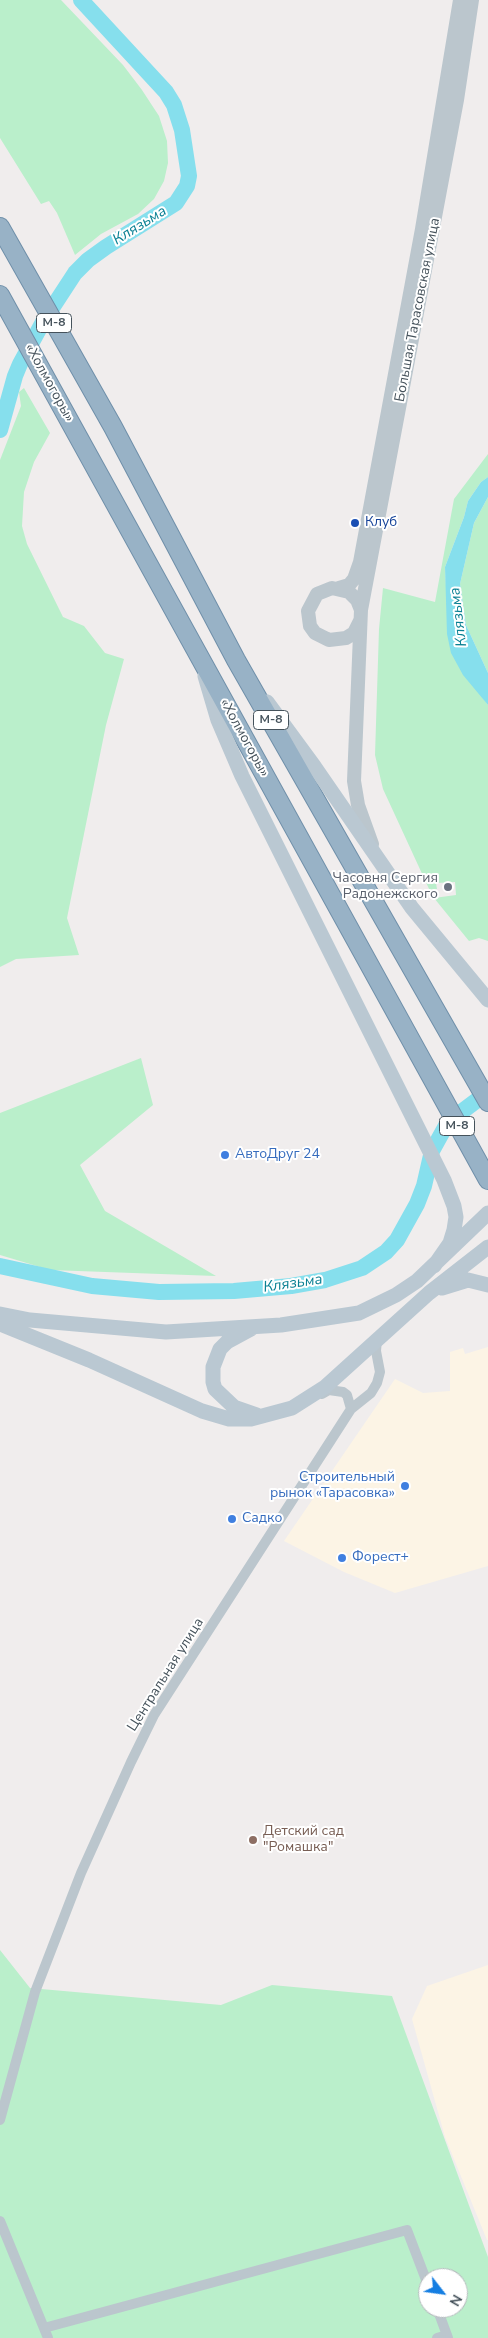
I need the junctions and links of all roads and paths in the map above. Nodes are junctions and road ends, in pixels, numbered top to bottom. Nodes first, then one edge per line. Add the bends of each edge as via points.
1 (460, 0) edge
2 (472, 0) edge
3 (0, 227) edge
4 (0, 295) edge
5 (339, 588) junction
6 (361, 615) junction
7 (198, 655) junction
8 (236, 660) junction
9 (376, 853) junction
10 (488, 1000) edge
11 (488, 1102) edge
12 (488, 1180) edge
13 (488, 1213) edge
14 (488, 1247) edge
15 (434, 1266) junction
16 (488, 1284) edge
17 (429, 1293) junction
18 (0, 1314) edge
19 (0, 1324) edge
20 (256, 1326) junction
21 (377, 1340) junction
22 (301, 1404) junction
23 (351, 1410) junction
24 (261, 1416) junction
25 (0, 2120) edge
26 (0, 2221) edge
27 (422, 2268) edge
28 (439, 2318) edge
29 (44, 2328) junction
30 (444, 2337) edge
31 (48, 2338) edge

1 - 5 street, Большая Тарасовская улица via 360,562 354,579 349,585
2 - 6 street, Большая Тарасовская улица via 456,109
3 - 8 highway, М-8
4 - 7 highway, «Холмогоры» / М-8
5 - 6 street via 354,596
5 - 6 street via 325,589 312,599 308,611 310,626 323,639 334,641 354,633
6 - 9 street, Большая Тарасовская улица via 354,781 358,805
7 - 12 highway, «Холмогоры» / М-8
7 - 15 main road via 218,720 242,776 444,1180 456,1217 450,1243
8 - 9 main road
8 - 11 highway, М-8
9 - 10 main road via 412,908
13 - 15 main road
14 - 17 main road
15 - 20 main road via 396,1295 359,1313
16 - 17 main road via 468,1280
17 - 21 main road
18 - 20 main road via 30,1320 166,1332
19 - 24 main road via 202,1411 229,1419
20 - 24 main road via 227,1342 220,1350 213,1366 213,1382 215,1389 234,1407
21 - 22 main road
21 - 23 street, Центральная улица via 379,1377 371,1394
22 - 23 street via 335,1389 347,1395
22 - 24 main road
23 - 25 street, Центральная улица via 154,1715 130,1762 81,1873 35,1992
26 - 29 street
27 - 29 street via 407,2230
28 - 30 street
29 - 31 street

